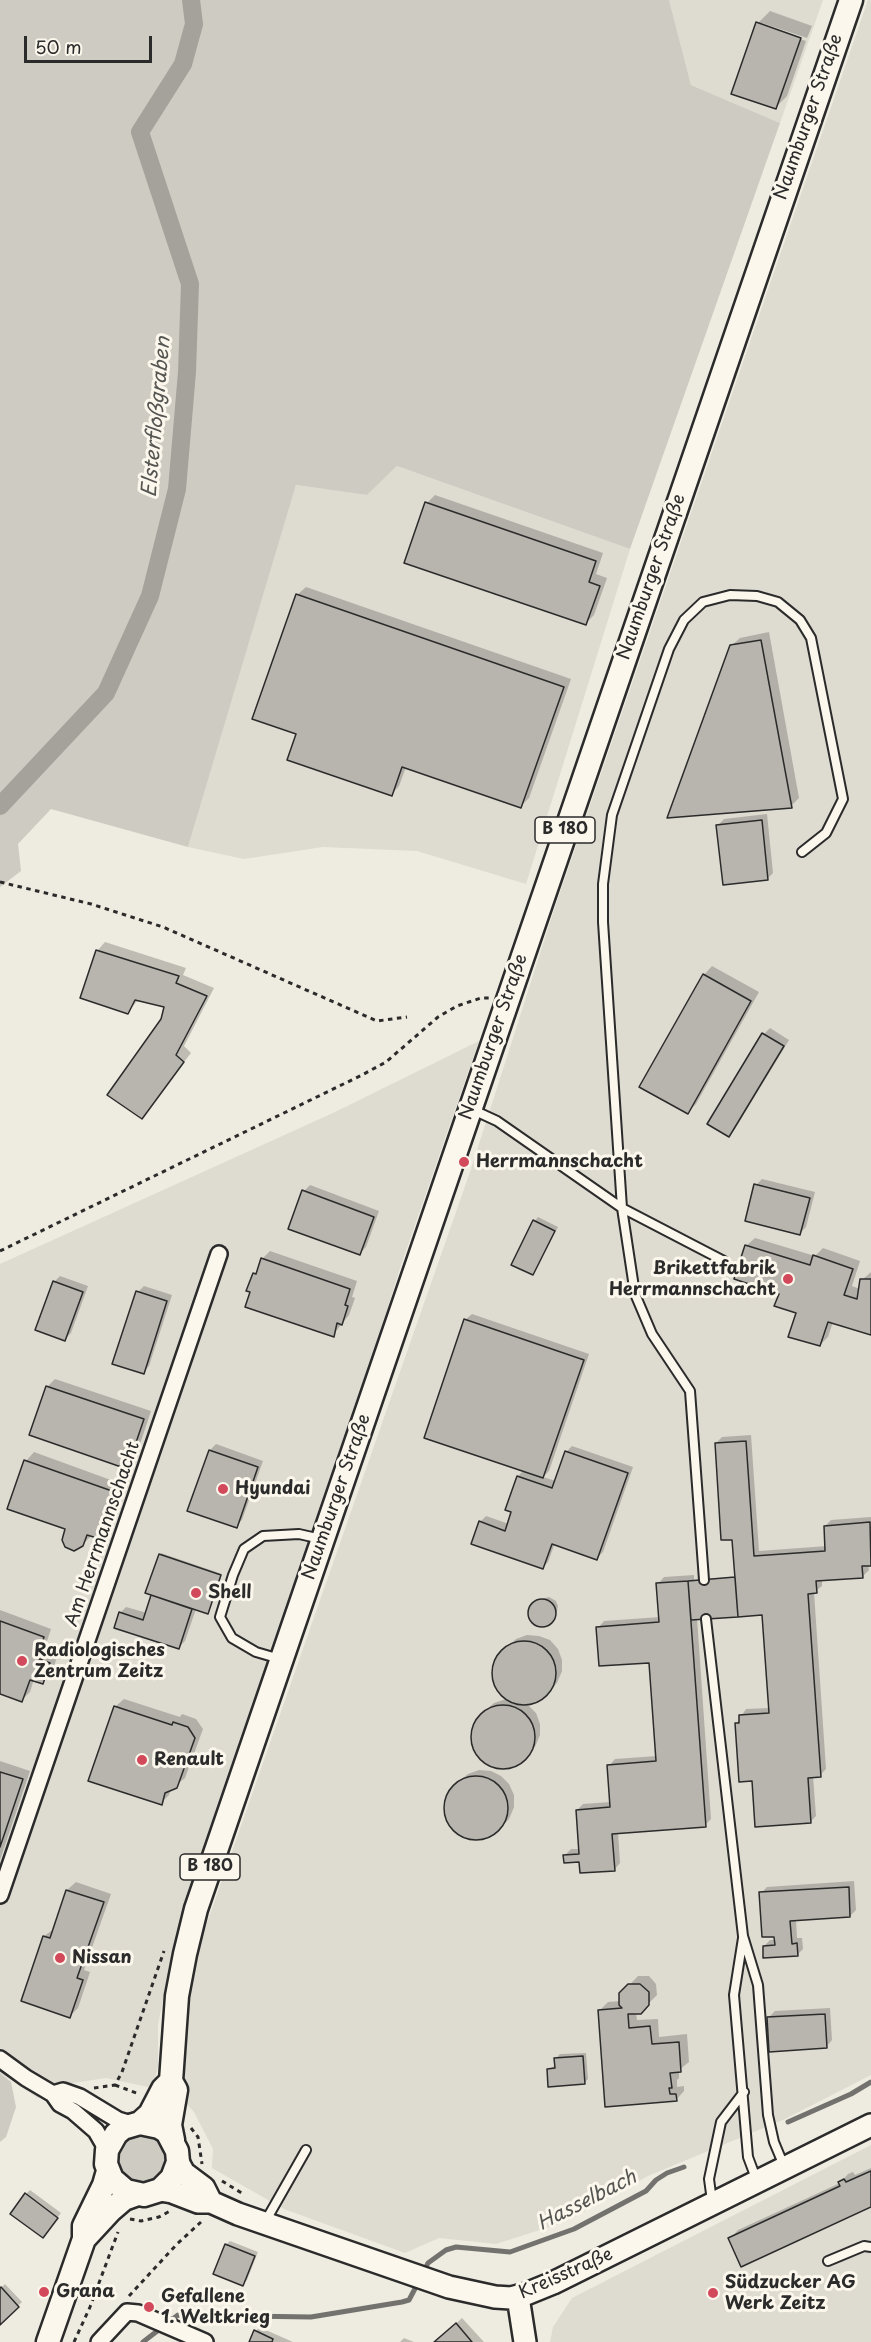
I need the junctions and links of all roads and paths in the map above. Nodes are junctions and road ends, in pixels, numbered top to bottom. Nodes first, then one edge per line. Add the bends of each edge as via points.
1 (850, 0) edge
2 (802, 852) dead end
3 (0, 882) edge
4 (490, 999) dead end
5 (407, 1017) dead end
6 (470, 1109) junction
7 (622, 1208) junction
8 (0, 1251) edge
9 (219, 1254) dead end
10 (724, 1261) dead end
11 (322, 1539) junction
12 (704, 1580) dead end
13 (706, 1619) dead end
14 (280, 1659) junction
15 (0, 1895) edge
16 (743, 1936) junction
17 (0, 2059) edge
18 (171, 2081) junction
19 (116, 2085) dead end
20 (744, 2092) junction
21 (53, 2094) junction
22 (142, 2095) dead end
23 (135, 2123) junction
24 (871, 2125) edge
25 (173, 2140) junction
26 (306, 2150) dead end
27 (107, 2160) junction
28 (178, 2162) junction
29 (785, 2168) junction
30 (757, 2181) junction
31 (160, 2190) junction
32 (135, 2194) junction
33 (211, 2202) junction
34 (712, 2204) junction
35 (175, 2208) dead end
36 (123, 2218) dead end
37 (201, 2222) dead end
38 (264, 2223) junction
39 (120, 2226) dead end
40 (84, 2239) junction
41 (871, 2247) edge
42 (828, 2261) dead end
43 (518, 2297) junction
44 (127, 2312) junction
45 (48, 2342) edge
46 (74, 2342) edge
47 (99, 2342) edge
48 (205, 2342) edge
49 (525, 2342) edge

1 - 6 main road, Naumburger Straße / B 180
2 - 7 lane via 826,833 843,799 811,638 800,620 778,602 730,595 703,602 684,620 669,649 612,815 603,884 603,922
3 - 5 path via 91,904 163,927 377,1021
4 - 8 path via 457,1006 438,1017 386,1062 362,1075
6 - 7 lane via 497,1121
6 - 11 main road, Naumburger Straße / B 180
7 - 10 lane
7 - 12 lane via 635,1294 652,1334 690,1391
9 - 15 street, Am Herrmannschacht
11 - 14 main road, Naumburger Straße / B 180
11 - 14 lane via 299,1534 263,1536 244,1549 232,1575 220,1617 232,1638 255,1652
13 - 16 lane
14 - 18 main road, Naumburger Straße / B 180 via 190,1931 177,1996
16 - 20 lane via 734,1995
16 - 29 lane via 758,1985 768,2115
17 - 21 street
18 - 23 main road, Naumburger Straße / B 180 via 150,2115
18 - 25 main road, Naumburger Straße / B 180 via 176,2090 170,2125
19 - 22 path
20 - 30 lane via 748,2157
20 - 34 lane via 721,2122 709,2179
21 - 23 street via 63,2091 80,2097 118,2120
21 - 27 street via 60,2104 96,2131
23 - 25 main road via 159,2127
23 - 27 main road via 116,2134
24 - 29 main road, Kreisstraße
25 - 28 main road
26 - 38 lane
27 - 32 main road via 118,2186
27 - 40 main road via 105,2185 84,2226
28 - 31 main road via 172,2178
28 - 33 main road, Kreisstraße via 184,2173 204,2188
29 - 30 main road, Kreisstraße
30 - 34 main road, Kreisstraße
31 - 32 main road
31 - 33 main road, Kreisstraße
32 - 40 main road via 110,2211
33 - 38 main road, Kreisstraße
34 - 43 main road, Kreisstraße
35 - 36 path via 141,2221
37 - 44 path via 127,2298
38 - 43 main road, Kreisstraße via 429,2280 472,2292
39 - 46 path
40 - 45 main road
41 - 42 lane via 864,2246
43 - 49 main road
44 - 47 street
44 - 48 street via 138,2313

